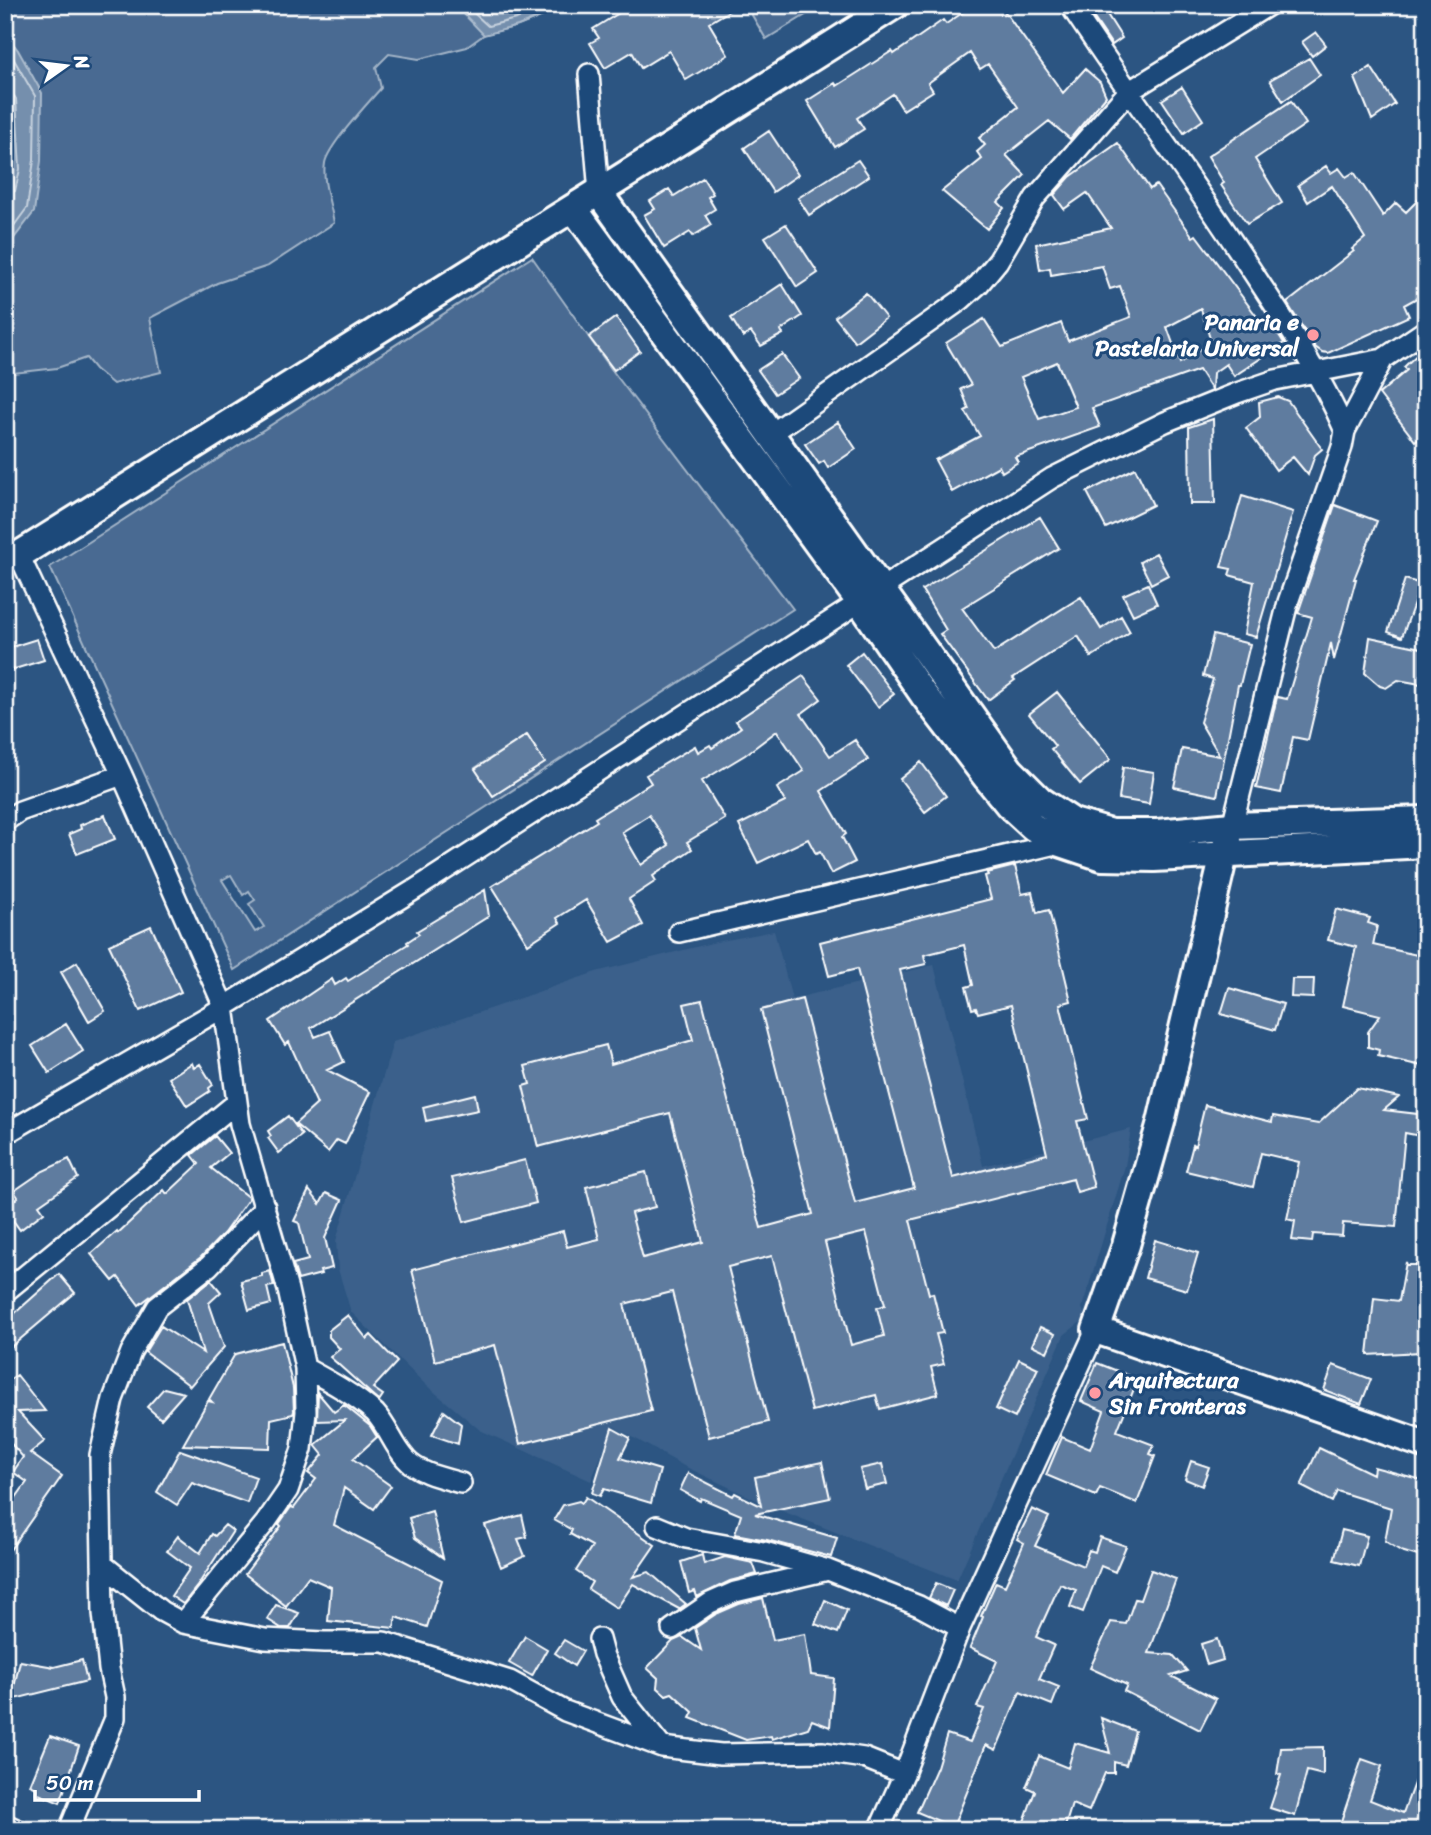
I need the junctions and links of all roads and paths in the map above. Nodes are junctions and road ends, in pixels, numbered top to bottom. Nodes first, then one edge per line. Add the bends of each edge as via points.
1 (895, 5) edge
2 (1070, 5) edge
3 (1269, 5) edge
4 (589, 74) dead end
5 (1128, 92) junction
6 (599, 193) junction
7 (574, 209) junction
8 (1426, 330) edge
9 (1382, 359) junction
10 (1315, 374) junction
11 (1345, 431) junction
12 (771, 434) junction
13 (12, 557) edge
14 (870, 595) junction
15 (122, 775) junction
16 (1426, 820) edge
17 (5, 821) edge
18 (1232, 826) junction
19 (1060, 843) junction
20 (1426, 844) edge
21 (1224, 854) junction
22 (680, 932) dead end
23 (224, 1007) junction
24 (236, 1102) junction
25 (5, 1134) edge
26 (265, 1207) junction
27 (5, 1292) edge
28 (1096, 1330) junction
29 (305, 1368) junction
30 (1426, 1445) edge
31 (461, 1483) dead end
32 (657, 1525) dead end
33 (102, 1564) junction
34 (828, 1570) junction
35 (183, 1623) junction
36 (960, 1628) junction
37 (672, 1629) dead end
38 (598, 1639) dead end
39 (662, 1747) junction
40 (904, 1774) junction
41 (5, 1824) edge
42 (18, 1830) edge
43 (69, 1830) edge
44 (878, 1830) edge

1 - 6 street
2 - 5 street
3 - 5 street
4 - 6 street
5 - 10 street via 1217,218
5 - 12 street via 1035,198 979,285
6 - 7 street
6 - 12 street
7 - 13 street
7 - 14 street
8 - 9 street
9 - 10 street
9 - 11 street
10 - 11 street
10 - 14 street via 1275,380 1237,393 1113,446 1052,478
11 - 18 street via 1288,602
12 - 14 street
13 - 15 street
14 - 18 street via 1010,770 1040,800 1073,822 1111,833
14 - 19 street via 923,694 1001,796 1033,827
14 - 23 street via 414,890
15 - 17 street via 20,811
15 - 23 street
16 - 18 street
18 - 21 street
19 - 21 street via 1102,857
19 - 22 street
20 - 21 street
21 - 28 street via 1161,1122
23 - 24 street
23 - 25 street
24 - 26 street
24 - 27 street
26 - 29 street
26 - 33 street via 209,1266 157,1307 131,1352 113,1399 100,1455
28 - 30 street
28 - 36 street
29 - 31 street via 374,1413 407,1461
29 - 35 street via 302,1449 288,1490
32 - 34 street via 686,1538
33 - 35 street
33 - 43 street via 115,1718
34 - 36 street via 919,1606
34 - 37 street via 734,1592
35 - 39 street via 265,1639 384,1642 510,1681 565,1710
36 - 40 street
38 - 39 street via 622,1697
39 - 40 street via 722,1754 824,1752 864,1758
40 - 44 street
41 - 42 street

